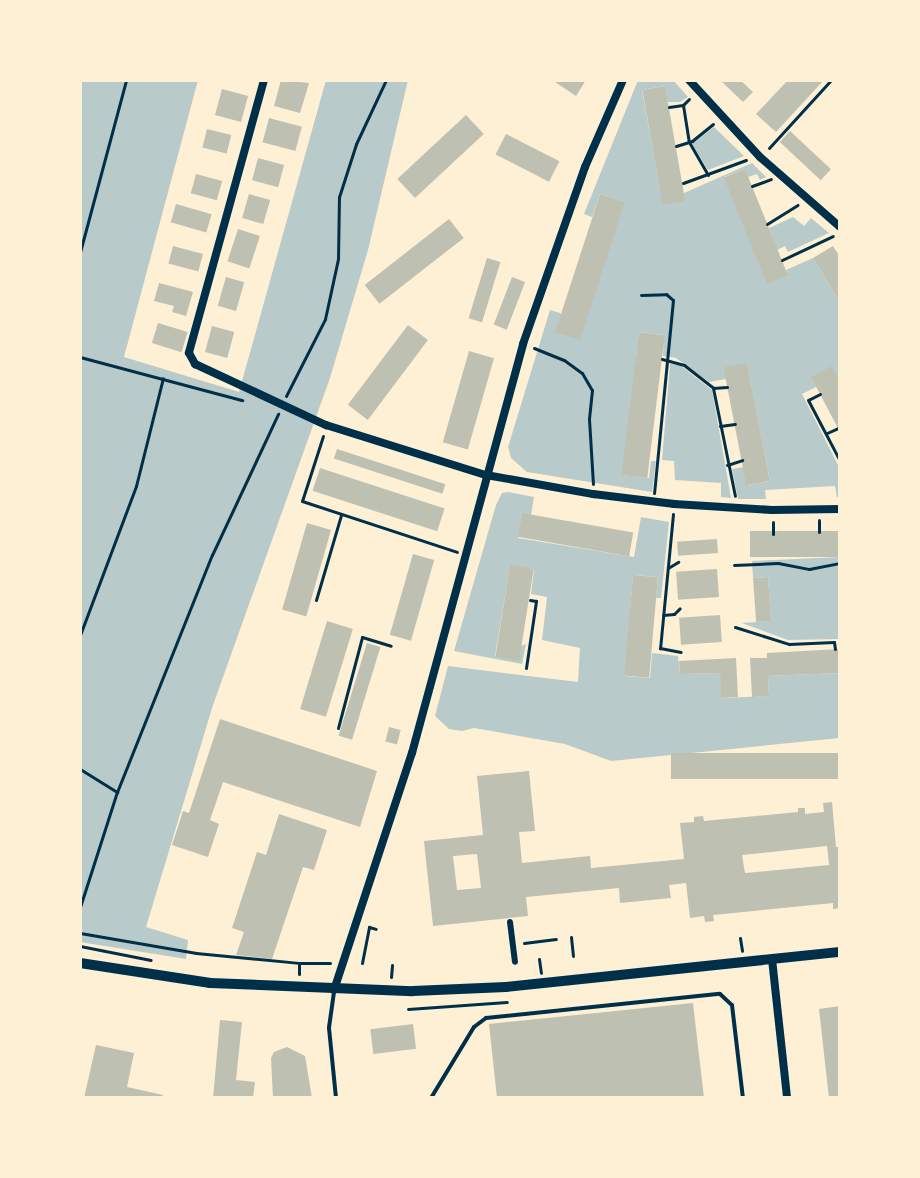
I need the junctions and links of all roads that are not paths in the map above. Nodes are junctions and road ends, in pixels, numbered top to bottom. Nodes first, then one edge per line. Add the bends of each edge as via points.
1 (264, 80) edge
2 (623, 80) edge
3 (689, 80) edge
4 (840, 227) edge
5 (486, 475) junction
6 (840, 509) edge
7 (510, 922) dead end
8 (840, 952) edge
9 (772, 959) junction
10 (515, 962) dead end
11 (80, 963) edge
12 (334, 990) junction
13 (336, 1098) edge
14 (431, 1098) edge
15 (743, 1098) edge
16 (787, 1098) edge

1 - 5 street via 189,353 195,364 326,425
2 - 5 street via 568,214
3 - 4 street via 760,157
5 - 6 street via 674,504
5 - 12 street via 412,753
7 - 10 street
8 - 9 street
9 - 12 street via 506,987
9 - 16 street
11 - 12 street via 210,983
12 - 13 lane via 329,1028
14 - 15 lane via 474,1027 486,1018 720,994 732,1005

